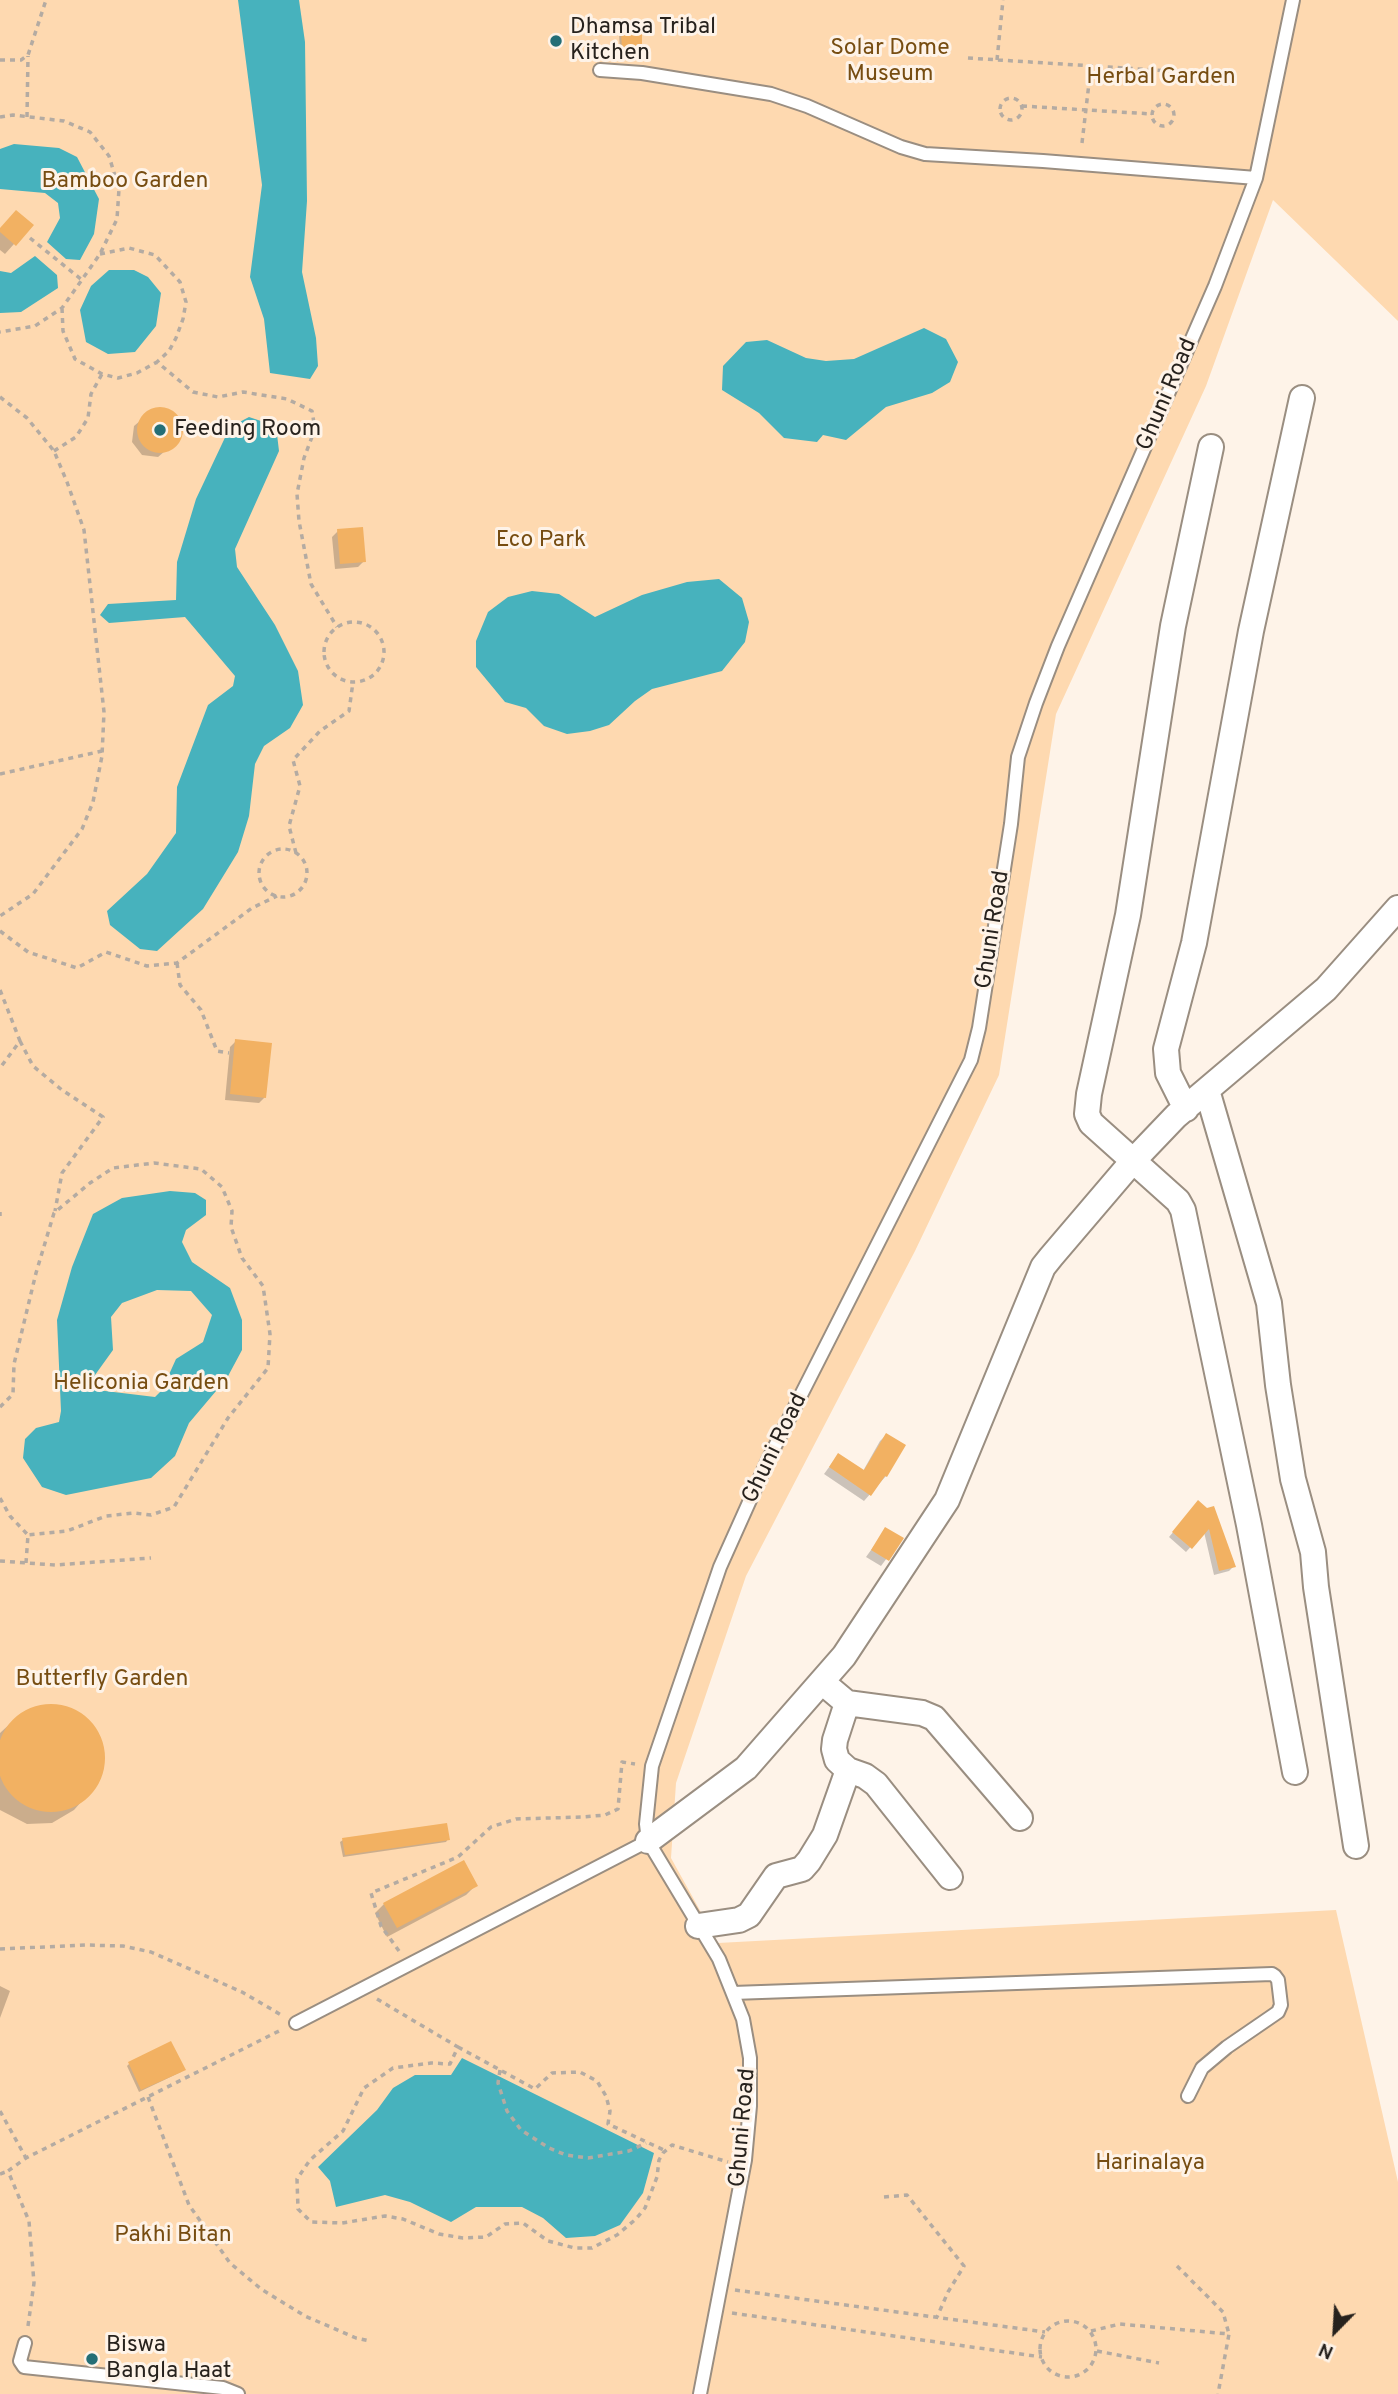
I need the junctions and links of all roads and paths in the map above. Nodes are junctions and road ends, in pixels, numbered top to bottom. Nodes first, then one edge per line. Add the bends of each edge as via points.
1 (46, 0) edge
2 (1003, 0) edge
3 (1293, 0) edge
4 (28, 55) junction
5 (968, 58) dead end
6 (0, 60) edge
7 (997, 60) junction
8 (1091, 66) junction
9 (600, 70) dead end
10 (1233, 75) dead end
11 (1022, 106) junction
12 (1086, 110) junction
13 (1152, 114) junction
14 (0, 117) edge
15 (27, 117) junction
16 (1083, 142) dead end
17 (1256, 178) junction
18 (30, 238) dead end
19 (100, 254) junction
20 (82, 280) junction
21 (62, 307) junction
22 (0, 332) edge
23 (157, 362) junction
24 (102, 374) junction
25 (0, 397) edge
26 (1302, 398) dead end
27 (1211, 447) dead end
28 (54, 451) junction
29 (337, 627) junction
30 (353, 682) junction
31 (102, 751) junction
32 (0, 774) edge
33 (296, 853) junction
34 (277, 896) junction
35 (1398, 908) edge
36 (0, 916) edge
37 (0, 931) edge
38 (177, 963) junction
39 (0, 990) edge
40 (20, 1041) junction
41 (229, 1054) dead end
42 (0, 1068) edge
43 (1207, 1090) junction
44 (1181, 1112) junction
45 (1134, 1160) junction
46 (54, 1213) junction
47 (0, 1407) edge
48 (0, 1498) edge
49 (28, 1535) junction
50 (151, 1558) dead end
51 (0, 1561) edge
52 (26, 1563) junction
53 (822, 1682) junction
54 (846, 1703) junction
55 (652, 1768) junction
56 (848, 1770) junction
57 (1295, 1772) dead end
58 (1020, 1818) dead end
59 (648, 1841) junction
60 (1356, 1846) dead end
61 (950, 1877) dead end
62 (698, 1926) junction
63 (0, 1950) edge
64 (409, 1965) junction
65 (361, 1989) junction
66 (733, 1993) junction
67 (296, 2023) junction
68 (458, 2047) junction
69 (500, 2070) junction
70 (1188, 2096) dead end
71 (148, 2097) junction
72 (0, 2111) edge
73 (646, 2143) junction
74 (666, 2151) junction
75 (26, 2158) junction
76 (744, 2166) junction
77 (8, 2171) junction
78 (0, 2174) edge
79 (884, 2197) dead end
80 (1177, 2266) dead end
81 (719, 2288) junction
82 (715, 2310) junction
83 (937, 2317) junction
84 (1091, 2331) junction
85 (1045, 2332) junction
86 (1229, 2334) junction
87 (370, 2341) dead end
88 (25, 2343) joint
89 (1097, 2351) junction
90 (1042, 2357) junction
91 (1159, 2362) dead end
92 (238, 2394) edge
93 (699, 2394) edge
94 (1218, 2394) edge

1 - 4 path
2 - 7 path
3 - 17 lane, Ghuni Road
4 - 6 path via 21,60
4 - 15 path
5 - 7 path
7 - 8 path
8 - 10 path
8 - 12 path
9 - 17 lane via 771,94 925,154
11 - 11 path via 1014,119 1000,111 1009,98
11 - 12 path
12 - 13 path
12 - 16 path
13 - 13 path via 1155,107 1166,104 1173,118 1160,125
14 - 15 path
15 - 19 path via 64,121 90,132 109,156 119,189 117,219
17 - 55 lane, Ghuni Road via 1215,286 1058,646 1018,757 988,974 971,1060 768,1460 720,1567
18 - 20 path
19 - 20 path
19 - 23 path via 129,248 155,255 180,282 186,302 183,319 169,351
20 - 21 path
21 - 22 path via 35,326
21 - 24 path via 63,331 75,359
23 - 24 path via 118,378
23 - 29 path via 193,392 218,397 243,392 287,400 312,411 316,429 297,494 299,521 311,584
24 - 28 path via 91,394 88,418 76,437
25 - 28 path via 27,418
26 - 44 street via 1251,631 1194,943 1166,1049 1168,1073
27 - 45 street via 1173,626 1128,915 1089,1094 1091,1124
28 - 31 path via 84,530 104,712
29 - 30 path via 326,641 325,660 335,675
29 - 30 path via 365,624 383,645 377,671
30 - 33 path via 349,710 320,731 293,760 300,786 289,826
31 - 32 path
31 - 36 path via 93,802 82,829 33,894
33 - 34 path via 306,866 305,882 294,894
33 - 34 path via 272,851 260,863 259,880
34 - 38 path via 251,908
35 - 43 street via 1326,989
37 - 38 path via 28,952 77,968 106,952 147,966
38 - 41 path via 180,985 201,1010 217,1051
39 - 40 path
40 - 42 path
40 - 46 path via 33,1066 103,1117 62,1173
43 - 44 street
43 - 60 street via 1269,1303 1282,1412 1293,1479 1313,1552
44 - 45 street
45 - 53 street via 1044,1267 947,1500
45 - 57 street via 1183,1210
46 - 47 path via 14,1364 13,1394
46 - 49 path via 113,1168 154,1163 201,1169 222,1187 242,1258 263,1286 270,1334 268,1368 228,1418 174,1507 151,1515 106,1516 67,1531
48 - 49 path
49 - 52 path
50 - 52 path
51 - 52 path
53 - 54 street
53 - 59 street via 746,1768
54 - 56 street via 834,1749 837,1760
54 - 58 street via 934,1718
55 - 59 lane, Ghuni Road
55 - 64 path via 622,1762 618,1810 606,1815 516,1819 491,1827 458,1857 371,1893 381,1926
56 - 61 street via 876,1784
56 - 62 street via 825,1835 802,1869 776,1876 750,1915
59 - 62 lane, Ghuni Road
59 - 64 lane
62 - 66 lane, Ghuni Road
63 - 67 path via 86,1945 152,1952 242,1992
64 - 65 lane
65 - 67 lane
65 - 68 path
66 - 70 lane via 1275,1976 1278,2012 1202,2068
66 - 76 lane, Ghuni Road via 751,2058
67 - 71 path
68 - 69 path
68 - 74 path via 450,2064 393,2068 364,2088 343,2131 310,2160 297,2179 299,2209 311,2222 342,2223 384,2216 463,2238 486,2237 505,2224 523,2223 548,2241 592,2248 617,2235 645,2208
69 - 73 path via 535,2089 552,2073 580,2071 597,2081 606,2096 608,2124
69 - 73 path via 498,2083 507,2110 521,2130 549,2148 588,2158
71 - 75 path
71 - 87 path via 189,2205 230,2263 305,2316
72 - 75 path
73 - 74 path
74 - 76 path via 672,2146
75 - 77 path
76 - 81 lane, Ghuni Road
77 - 78 path
77 - 88 path via 29,2221 34,2283
79 - 83 path via 907,2195 964,2266
80 - 86 path via 1223,2312
81 - 82 lane, Ghuni Road
81 - 83 path
82 - 90 path
82 - 93 lane, Ghuni Road
83 - 85 path
84 - 85 path via 1083,2324 1063,2321
84 - 86 path via 1120,2324
84 - 89 path
85 - 90 path
86 - 94 path
88 - 92 lane via 20,2361 24,2367 223,2388
89 - 90 path via 1088,2370 1068,2377 1049,2370
89 - 91 path

